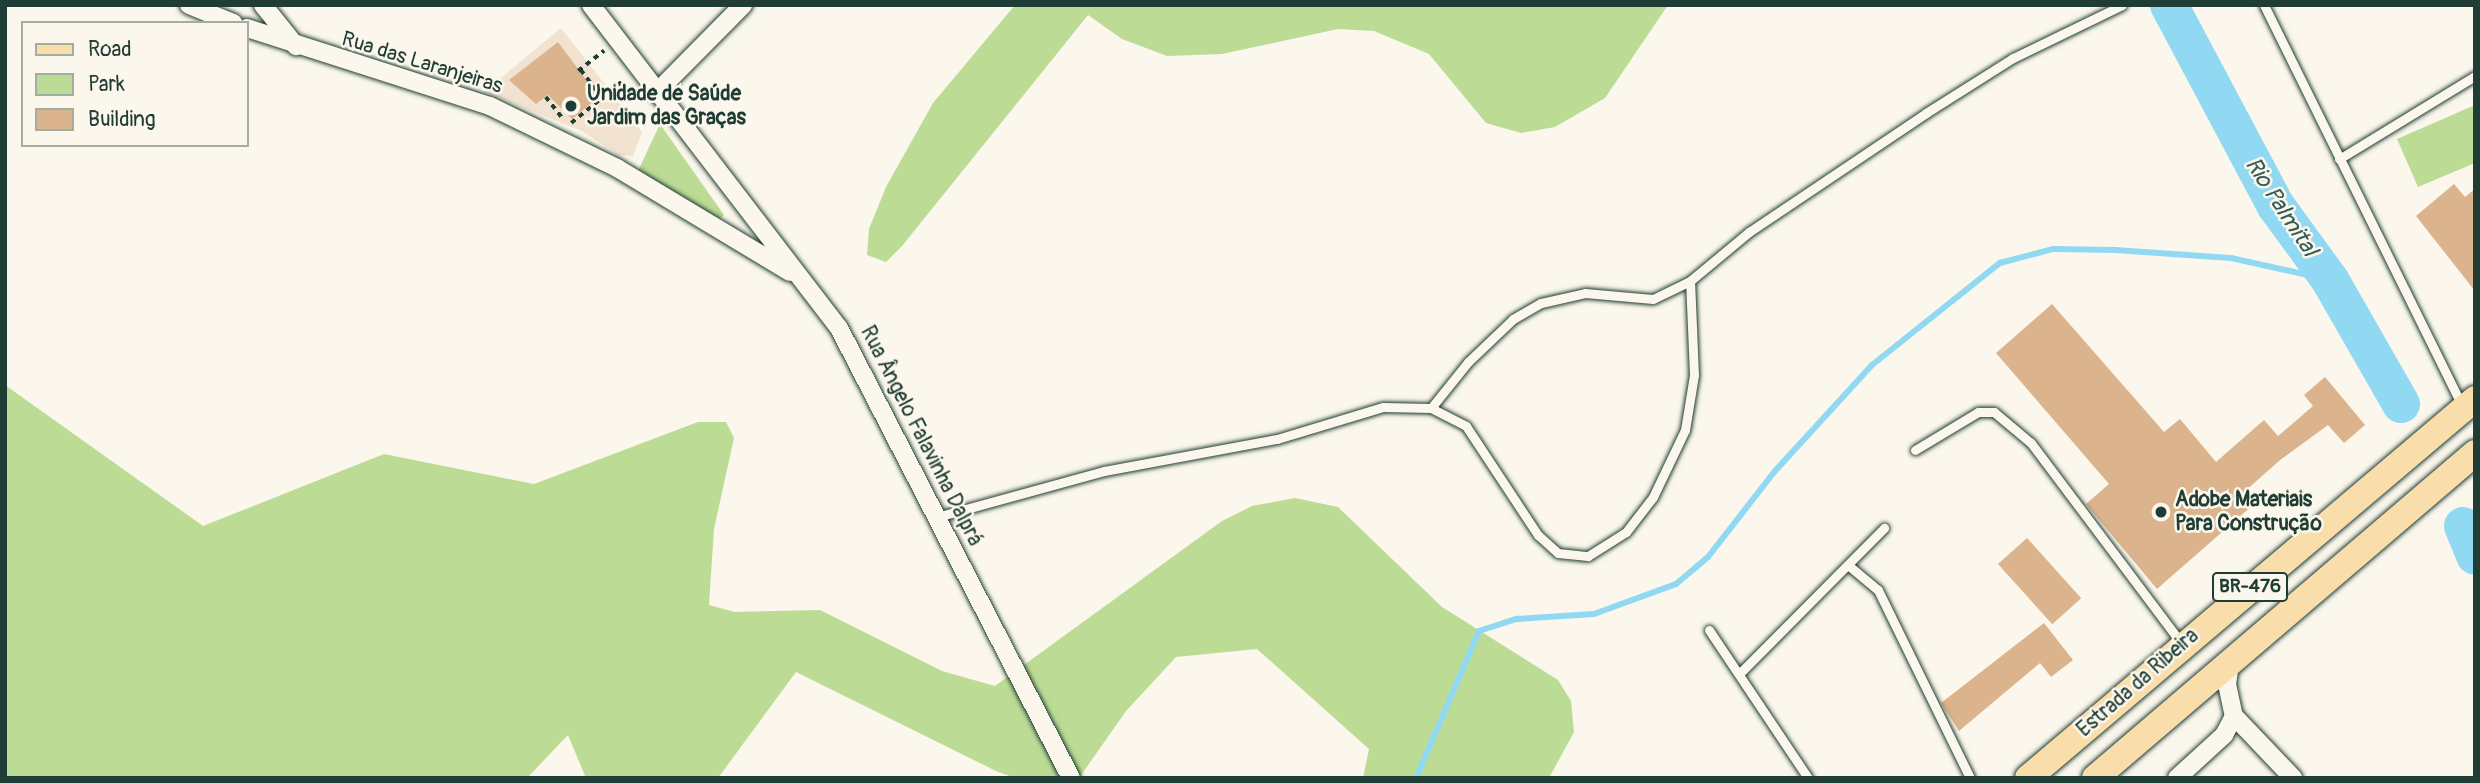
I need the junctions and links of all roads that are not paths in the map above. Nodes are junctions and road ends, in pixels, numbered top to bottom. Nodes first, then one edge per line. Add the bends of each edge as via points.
1 (189, 5) edge
2 (263, 5) edge
3 (592, 5) edge
4 (743, 5) edge
5 (2122, 5) edge
6 (2264, 5) edge
7 (228, 21) edge
8 (248, 28) edge
9 (298, 49) junction
10 (2475, 76) edge
11 (656, 93) junction
12 (2339, 159) junction
13 (798, 276) junction
14 (1690, 281) junction
15 (2469, 404) edge
16 (1431, 408) junction
17 (1915, 450) dead end
18 (2475, 453) edge
19 (2475, 465) edge
20 (2440, 484) junction
21 (937, 517) junction
22 (1884, 528) dead end
23 (1848, 565) junction
24 (1709, 630) dead end
25 (2182, 645) junction
26 (2230, 663) junction
27 (1739, 674) junction
28 (2234, 716) junction
29 (1071, 778) edge
30 (1808, 778) edge
31 (1970, 778) edge
32 (2028, 778) edge
33 (2095, 778) edge
34 (2177, 778) edge
35 (2293, 778) edge

1 - 7 street
2 - 9 street
3 - 11 street, Rua Ângelo Falavinha Dalprá
4 - 11 street
5 - 14 lane via 2013,58 1926,113 1749,232
6 - 12 lane
8 - 9 street, Rua das Laranjeiras
9 - 13 street, Rua das Laranjeiras via 490,106 617,168
10 - 12 lane
11 - 13 street, Rua Ângelo Falavinha Dalprá
12 - 15 lane
13 - 21 street, Rua Ângelo Falavinha Dalprá via 863,369
14 - 16 lane via 1653,299 1585,293 1541,303 1468,362
14 - 16 lane via 1694,375 1685,430 1646,506 1626,531 1588,556 1558,553 1538,535 1466,426
15 - 25 main road, Estrada da Ribeira / BR-476
16 - 21 lane via 1383,407 1277,439 1104,471
17 - 25 lane via 1978,412 1994,412 2031,443
18 - 20 main road, Estrada da Ribeira / BR-476
19 - 20 main road
20 - 26 main road, Estrada da Ribeira / BR-476
21 - 29 street, Rua Ângelo Falavinha Dalprá
22 - 23 lane
23 - 27 lane
23 - 31 lane via 1878,590
24 - 27 lane
25 - 32 main road, Estrada da Ribeira / BR-476
26 - 28 street via 2227,684
26 - 33 main road, Estrada da Ribeira / BR-476
27 - 30 lane
28 - 34 street via 2224,735
28 - 35 street

